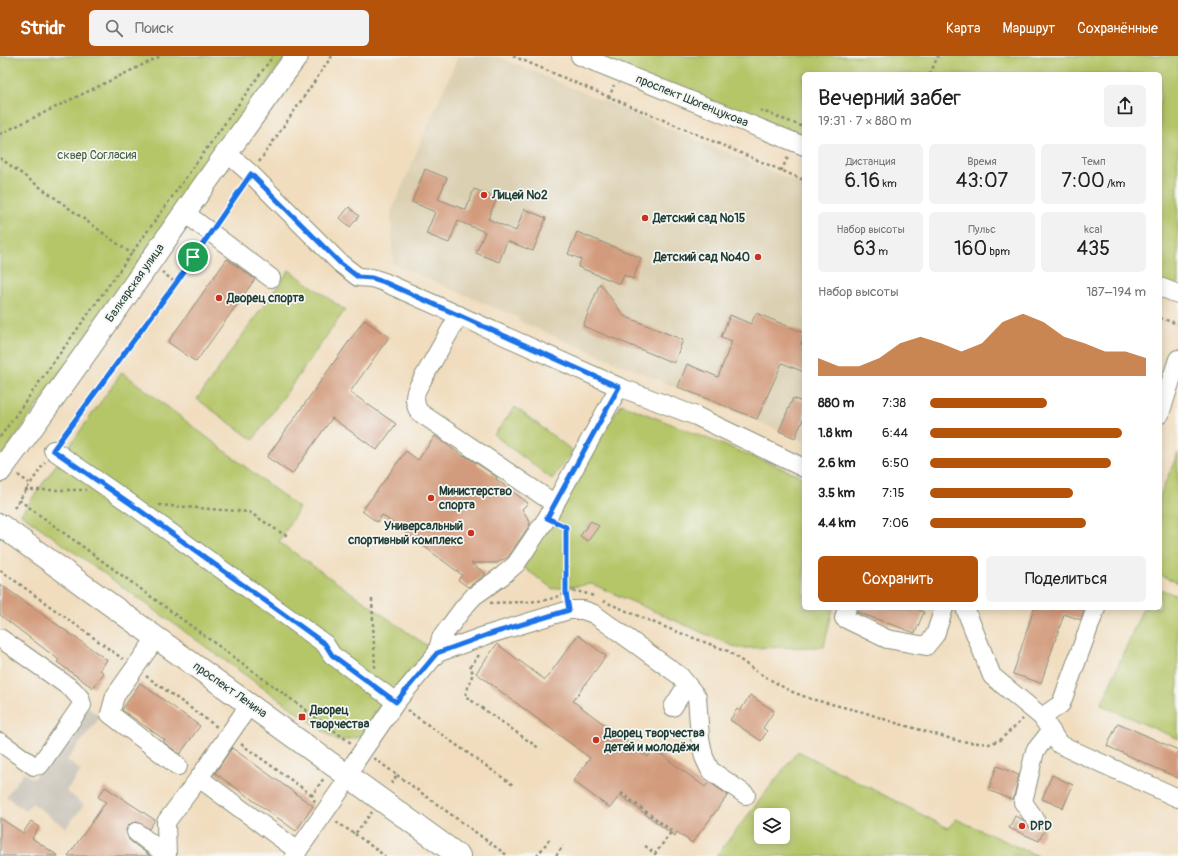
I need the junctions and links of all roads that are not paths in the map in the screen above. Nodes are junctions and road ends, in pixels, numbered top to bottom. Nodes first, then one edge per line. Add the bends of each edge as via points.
1 (297, 56) edge
2 (580, 56) edge
3 (802, 145) edge
4 (227, 153) junction
5 (185, 213) junction
6 (271, 278) dead end
7 (1162, 288) edge
8 (1178, 294) edge
9 (459, 315) junction
10 (1178, 359) edge
11 (619, 387) junction
12 (1162, 408) edge
13 (53, 450) road end
14 (802, 467) edge
15 (7, 472) edge
16 (551, 511) junction
17 (7, 516) edge
18 (846, 610) edge
19 (943, 610) edge
20 (966, 610) edge
21 (1095, 610) edge
22 (0, 638) edge
23 (156, 638) junction
24 (437, 653) junction
25 (688, 685) junction
26 (396, 702) junction
27 (250, 704) junction
28 (673, 707) dead end
29 (1042, 719) junction
30 (0, 742) edge
31 (178, 766) dead end
32 (350, 776) junction
33 (199, 778) junction
34 (746, 795) dead end
35 (1178, 798) edge
36 (1035, 819) dead end
37 (166, 822) junction
38 (296, 853) edge
39 (167, 856) edge
40 (459, 856) edge

1 - 4 main road, Балкарская улица
2 - 3 street, проспект Шогенцукова
4 - 5 main road, Балкарская улица
4 - 9 street via 340,263 358,277 384,282
5 - 6 street
5 - 15 main road, Балкарская улица
7 - 8 street
9 - 11 street
9 - 16 street via 416,389 416,406 419,412
10 - 12 street
11 - 14 street via 696,416
11 - 16 street
13 - 26 street via 325,644 332,655
16 - 24 street via 516,564 474,596 464,607 441,638
17 - 23 main road, проспект Ленина
18 - 19 street via 844,618 887,639 926,646 935,635
20 - 29 street via 992,676
21 - 29 street via 1061,704
22 - 30 street via 72,689 80,698 82,705 40,765 34,766
23 - 27 main road, проспект Ленина
23 - 31 street via 114,696 110,714
24 - 25 street via 543,623 568,602 594,614 680,676
24 - 26 street
25 - 28 street
25 - 34 street via 697,697 700,738 710,770
26 - 32 street via 355,762
27 - 32 main road, проспект Ленина
27 - 33 street
29 - 35 street via 1059,744
29 - 36 street via 1023,802
32 - 38 street
32 - 40 main road, проспект Ленина
33 - 37 street
33 - 38 street
37 - 39 street
37 - 39 street via 143,837

